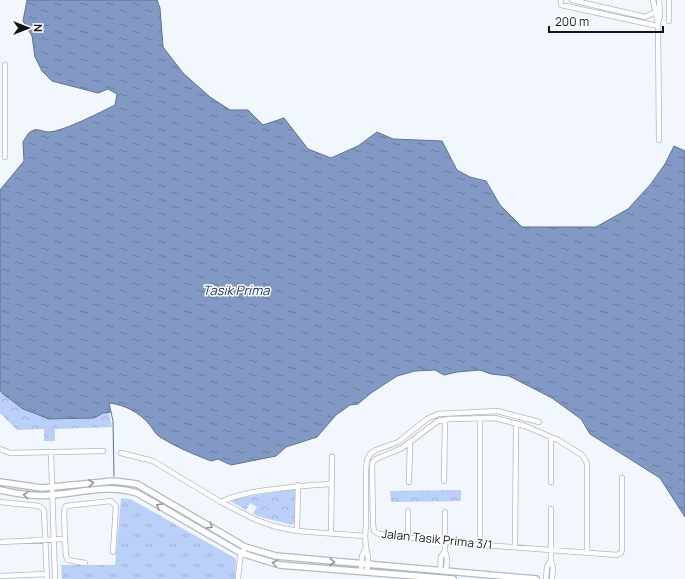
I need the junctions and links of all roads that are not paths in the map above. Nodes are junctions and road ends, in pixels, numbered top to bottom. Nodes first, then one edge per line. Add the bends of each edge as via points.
1 (561, 0) edge
2 (572, 0) edge
3 (653, 0) edge
4 (659, 0) edge
5 (669, 0) edge
6 (655, 12) junction
7 (645, 17) junction
8 (669, 21) dead end
9 (658, 24) junction
10 (5, 65) dead end
11 (2, 130) edge
12 (659, 140) dead end
13 (4, 157) dead end
14 (480, 418) junction
15 (445, 420) junction
16 (539, 422) dead end
17 (516, 423) junction
18 (551, 437) junction
19 (410, 443) junction
20 (0, 449) edge
21 (103, 451) dead end
22 (51, 452) junction
23 (121, 453) dead end
24 (332, 457) dead end
25 (622, 478) dead end
26 (444, 481) dead end
27 (0, 482) edge
28 (409, 482) dead end
29 (551, 482) dead end
30 (332, 484) junction
31 (298, 485) junction
32 (53, 487) junction
33 (0, 490) edge
34 (53, 495) junction
35 (0, 502) edge
36 (221, 502) junction
37 (551, 508) dead end
38 (408, 511) dead end
39 (445, 512) dead end
40 (297, 531) junction
41 (331, 533) junction
42 (365, 536) junction
43 (408, 538) junction
44 (65, 539) junction
45 (45, 540) junction
46 (54, 540) junction
47 (0, 542) edge
48 (445, 542) junction
49 (480, 545) junction
50 (245, 547) junction
51 (515, 547) junction
52 (366, 548) junction
53 (551, 551) junction
54 (113, 552) dead end
55 (587, 552) junction
56 (241, 553) junction
57 (551, 560) junction
58 (85, 562) dead end
59 (361, 565) junction
60 (368, 565) junction
61 (364, 572) junction
62 (443, 572) junction
63 (0, 576) edge
64 (47, 577) edge
65 (55, 579) edge
66 (238, 579) edge
67 (453, 579) edge
68 (536, 579) edge
69 (546, 579) edge
70 (552, 579) edge

1 - 9 street via 561,5
2 - 7 street
3 - 6 street
4 - 9 street
5 - 8 street
6 - 7 street
6 - 9 street
7 - 9 street
9 - 12 street
10 - 11 street
11 - 13 street
14 - 15 street, Jalan Tasik Prima 3/1
14 - 17 street, Jalan Tasik Prima 3/1 via 495,418
14 - 49 street
15 - 19 street, Jalan Tasik Prima 3/1 via 438,421
15 - 26 street
16 - 42 street via 497,411 438,414 426,419 398,442 371,453 367,460
17 - 18 street, Jalan Tasik Prima 3/1
17 - 51 street
18 - 29 street
18 - 55 street, Jalan Tasik Prima 3/1 via 582,455 587,463
19 - 28 street
19 - 43 street, Jalan Tasik Prima 3/1 via 372,463 374,531 383,535
20 - 22 street via 10,453
21 - 22 street
22 - 32 street
23 - 36 street via 153,461
24 - 30 street
25 - 55 street, Jalan Tasik Prima 3/1 via 621,553 617,555
27 - 32 main road via 42,488
30 - 31 street
30 - 41 street
31 - 36 street via 233,496
31 - 40 street
32 - 34 street
32 -> 50 main road via 114,481 137,484
34 -> 33 main road via 41,496
34 - 46 street
56 -> 34 main road via 129,490 98,489
35 - 45 street via 39,506 44,510
36 - 40 street via 254,519
37 - 53 street
38 - 43 street
39 - 48 street
40 - 41 street
41 - 42 street
42 - 52 street
43 - 48 street, Jalan Tasik Prima 3/1
44 - 46 street
44 - 54 street via 66,506 111,501 116,506
44 - 58 street via 68,560
45 - 46 street
45 - 47 street
45 - 64 street
46 - 65 street
48 - 49 street, Jalan Tasik Prima 3/1
48 - 62 street via 445,551 441,557
49 - 51 street, Jalan Tasik Prima 3/1
50 - 56 street
50 -> 59 main road via 276,556
51 - 53 street, Jalan Tasik Prima 3/1
52 - 59 street
52 - 60 street
53 - 55 street, Jalan Tasik Prima 3/1
53 - 57 street
61 -> 56 main road via 280,565
56 - 66 street
57 - 69 street
57 - 70 street
59 - 60 main road
59 - 61 street
60 - 61 street
60 - 62 main road
61 - 67 main road
62 - 68 main road
63 - 64 street

